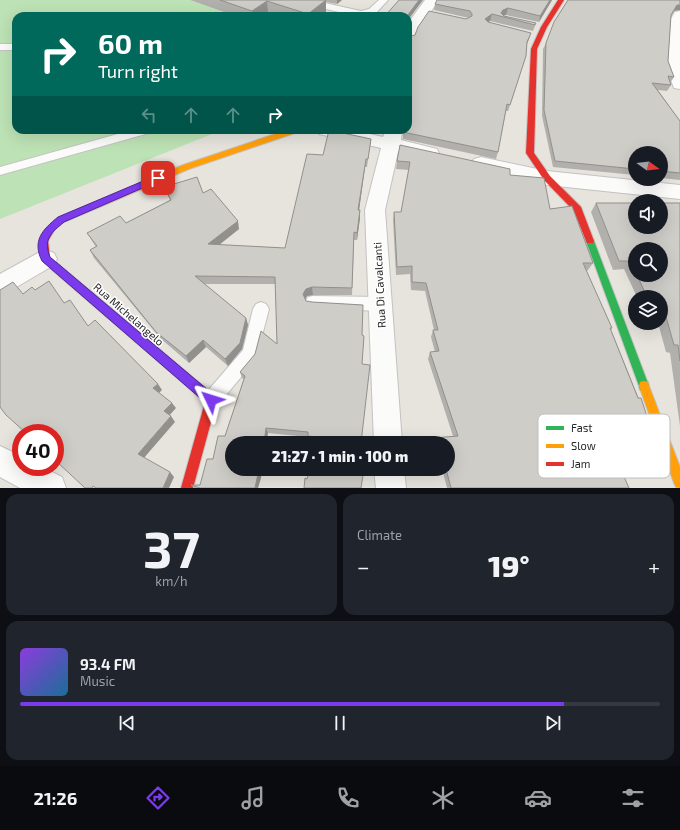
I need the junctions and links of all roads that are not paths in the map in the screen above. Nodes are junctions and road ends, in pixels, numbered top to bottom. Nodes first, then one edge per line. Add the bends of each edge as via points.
1 (302, 0) edge
2 (384, 0) edge
3 (561, 0) edge
4 (429, 8) edge
5 (353, 12) edge
6 (370, 12) edge
7 (680, 15) edge
8 (412, 28) edge
9 (12, 47) edge
10 (0, 48) edge
11 (677, 68) edge
12 (680, 84) edge
13 (131, 134) edge
14 (283, 134) edge
15 (359, 134) edge
16 (393, 138) edge
17 (0, 171) edge
18 (547, 178) junction
19 (680, 192) edge
20 (44, 249) junction
21 (0, 285) edge
22 (313, 302) edge
23 (380, 304) junction
24 (261, 309) dead end
25 (211, 400) junction
26 (654, 414) edge
27 (388, 436) edge
28 (670, 456) edge
29 (0, 461) edge
30 (389, 476) edge
31 (680, 483) edge
32 (51, 488) edge
33 (187, 488) edge
34 (390, 488) edge

1 - 5 lane
2 - 6 lane
3 - 18 street via 540,26 534,49 530,153
4 - 8 street
7 - 11 street via 676,22
9 - 10 lane
11 - 12 street
13 - 17 lane
14 - 20 street via 186,167 61,220 50,229
15 - 16 street
16 - 18 street via 454,158
16 - 23 street, Rua Di Cavalcanti via 375,210
18 - 19 street
18 - 26 street via 578,209
20 - 21 street
20 - 25 street, Rua Michelangelo
22 - 23 lane
23 - 27 street, Rua Di Cavalcanti
24 - 25 lane via 250,354
25 - 33 street
28 - 31 street
29 - 32 street
30 - 34 street

